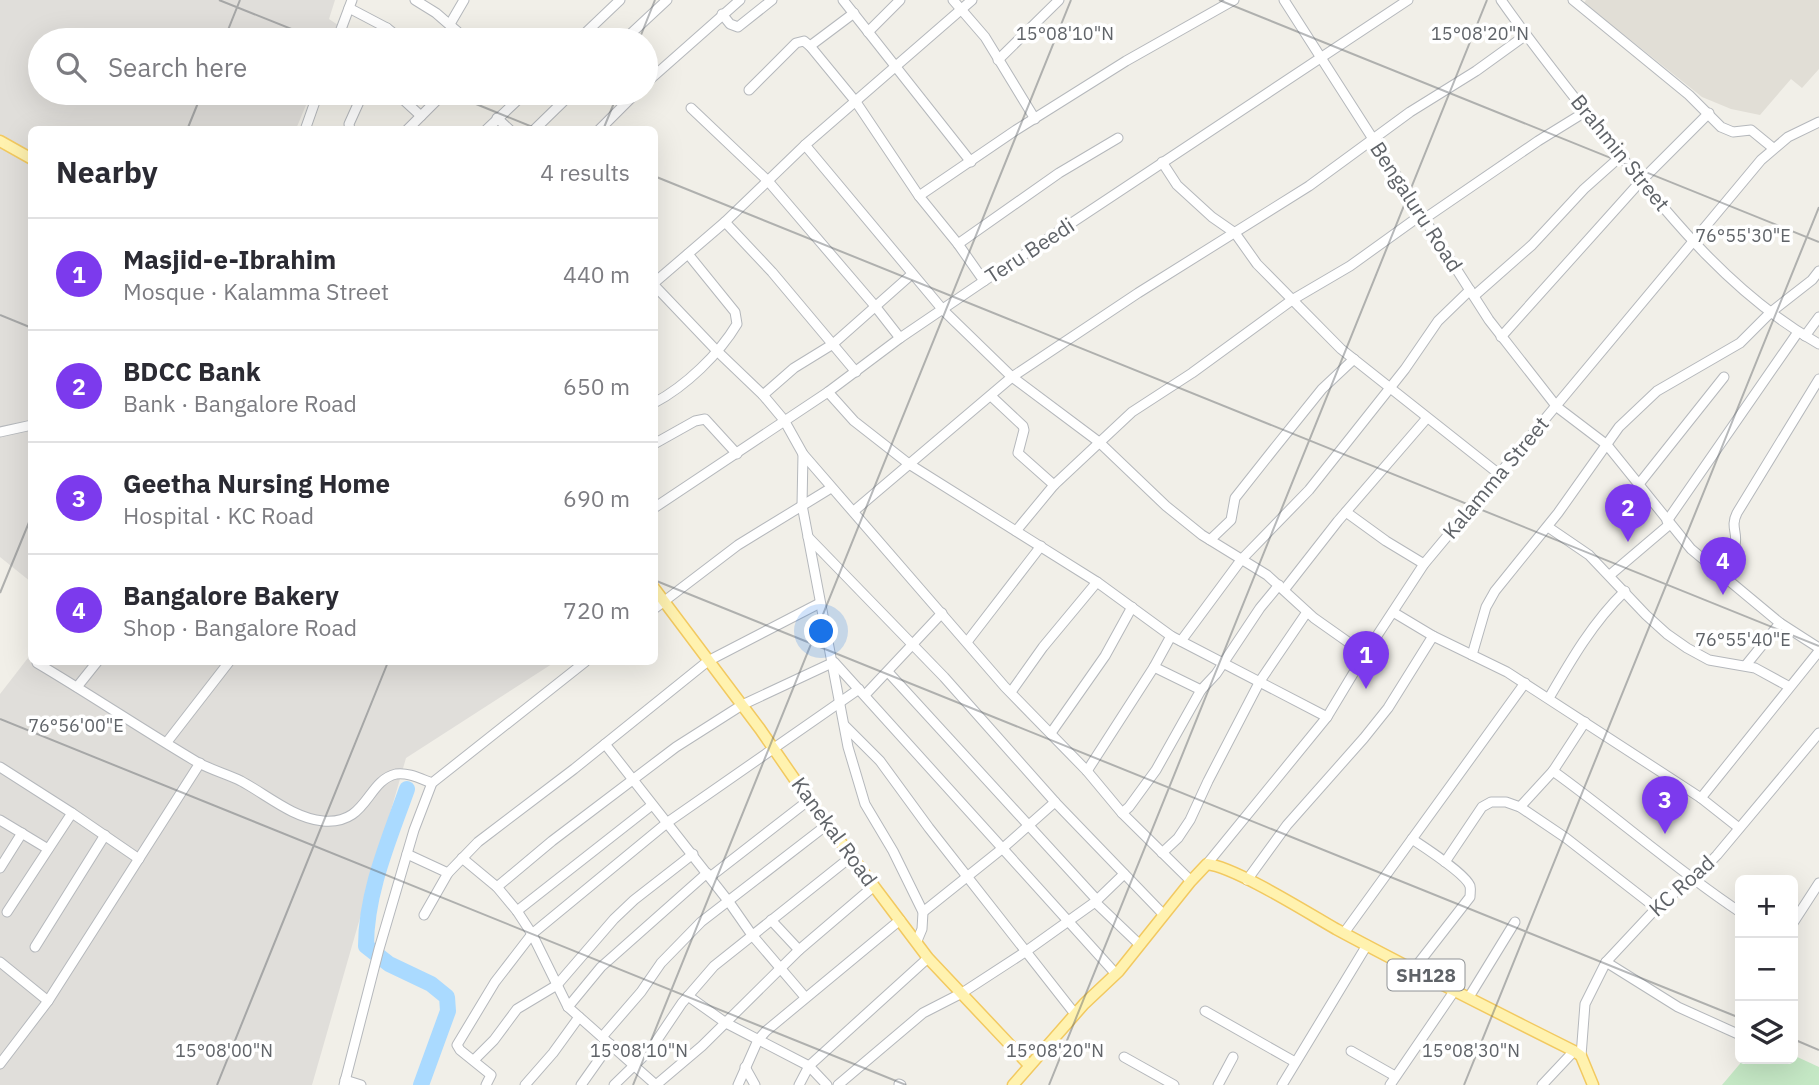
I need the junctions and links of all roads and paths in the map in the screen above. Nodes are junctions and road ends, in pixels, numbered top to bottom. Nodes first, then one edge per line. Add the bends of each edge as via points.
1 (415, 0) edge
2 (464, 0) edge
3 (667, 0) edge
4 (740, 0) edge
5 (772, 0) edge
6 (843, 0) edge
7 (900, 0) edge
8 (953, 0) edge
9 (972, 0) edge
10 (1059, 0) edge
11 (1234, 0) edge
12 (1284, 0) edge
13 (1408, 0) edge
14 (1502, 0) edge
15 (1573, 0) edge
16 (617, 1) edge
17 (350, 4) edge
18 (962, 8) junction
19 (853, 13) junction
20 (722, 15) junction
21 (450, 24) junction
22 (341, 28) edge
23 (387, 28) edge
24 (454, 28) edge
25 (590, 28) edge
26 (637, 28) edge
27 (868, 32) junction
28 (1526, 35) junction
29 (810, 46) junction
30 (1321, 58) junction
31 (998, 60) junction
32 (895, 68) junction
33 (658, 72) edge
34 (749, 90) dead end
35 (856, 102) junction
36 (314, 105) edge
37 (358, 105) edge
38 (409, 105) edge
39 (432, 105) edge
40 (511, 105) edge
41 (560, 105) edge
42 (624, 105) edge
43 (691, 108) dead end
44 (1585, 112) junction
45 (1709, 113) junction
46 (421, 116) junction
47 (497, 118) junction
48 (1035, 119) junction
49 (1819, 122) edge
50 (306, 126) edge
51 (349, 126) edge
52 (411, 126) edge
53 (490, 126) edge
54 (506, 126) edge
55 (538, 126) edge
56 (603, 126) edge
57 (1118, 138) dead end
58 (1371, 139) junction
59 (0, 141) edge
60 (805, 145) junction
61 (1773, 148) junction
62 (1621, 156) junction
63 (28, 157) edge
64 (971, 162) junction
65 (1162, 162) junction
66 (768, 181) junction
67 (1640, 183) junction
68 (919, 196) junction
69 (1423, 217) junction
70 (725, 222) junction
71 (1235, 233) junction
72 (1693, 242) junction
73 (958, 244) junction
74 (688, 254) junction
75 (1819, 271) edge
76 (912, 274) junction
77 (658, 280) edge
78 (984, 281) junction
79 (658, 288) edge
80 (1472, 293) junction
81 (1292, 300) junction
82 (875, 306) junction
83 (943, 310) junction
84 (1771, 312) junction
85 (1819, 317) edge
86 (1802, 334) junction
87 (1501, 337) junction
88 (900, 338) junction
89 (833, 344) junction
90 (1819, 344) edge
91 (716, 351) junction
92 (1354, 359) junction
93 (856, 372) junction
94 (1012, 377) junction
95 (1724, 377) dead end
96 (1819, 379) edge
97 (1389, 387) junction
98 (828, 392) junction
99 (763, 395) junction
100 (991, 396) junction
101 (658, 401) edge
102 (1557, 407) junction
103 (1427, 418) junction
104 (784, 420) junction
105 (28, 426) edge
106 (0, 432) edge
107 (658, 442) edge
108 (1099, 442) junction
109 (1607, 445) junction
110 (737, 454) junction
111 (803, 454) junction
112 (909, 464) junction
113 (1499, 474) junction
114 (1639, 484) junction
115 (1054, 485) junction
116 (831, 488) junction
117 (658, 505) edge
118 (802, 505) junction
119 (854, 511) junction
120 (1346, 512) junction
121 (1668, 523) junction
122 (1548, 527) junction
123 (1016, 531) junction
124 (808, 537) junction
125 (1210, 540) junction
126 (1041, 546) junction
127 (1241, 560) junction
128 (1424, 564) junction
129 (1717, 570) junction
130 (1610, 575) junction
131 (1097, 582) junction
132 (1282, 587) junction
133 (1625, 591) junction
134 (658, 593) edge
135 (665, 601) junction
136 (820, 603) junction
137 (658, 606) edge
138 (1132, 607) junction
139 (1307, 611) junction
140 (1393, 612) junction
141 (942, 614) junction
142 (1780, 623) junction
143 (1171, 636) junction
144 (1433, 636) junction
145 (1181, 641) junction
146 (967, 642) junction
147 (912, 645) junction
148 (1819, 649) edge
149 (1365, 654) junction
150 (1472, 655) junction
151 (708, 661) junction
152 (834, 662) junction
153 (1225, 662) junction
154 (40, 665) edge
155 (95, 665) edge
156 (227, 665) edge
157 (581, 665) edge
158 (1746, 665) junction
159 (1154, 667) junction
160 (888, 672) junction
161 (1260, 681) junction
162 (1525, 683) junction
163 (1788, 686) junction
164 (77, 687) junction
165 (1202, 690) junction
166 (862, 692) junction
167 (1011, 692) junction
168 (1549, 698) junction
169 (840, 702) junction
170 (742, 705) junction
171 (1327, 717) junction
172 (1585, 722) junction
173 (844, 725) junction
174 (1051, 733) junction
175 (1819, 733) edge
176 (167, 742) junction
177 (605, 744) junction
178 (773, 747) junction
179 (200, 763) junction
180 (0, 767) edge
181 (1087, 771) junction
182 (1553, 771) junction
183 (633, 780) junction
184 (432, 783) junction
185 (1701, 798) junction
186 (809, 800) junction
187 (1055, 802) junction
188 (652, 805) junction
189 (1520, 807) junction
190 (72, 813) junction
191 (1122, 813) junction
192 (0, 820) edge
193 (668, 822) junction
194 (828, 824) junction
195 (1029, 825) junction
196 (1739, 828) junction
197 (22, 833) junction
198 (105, 835) junction
199 (1412, 839) junction
200 (1003, 848) junction
201 (48, 849) junction
202 (1161, 853) junction
203 (693, 854) junction
204 (407, 855) junction
205 (852, 856) junction
206 (462, 858) junction
207 (139, 859) junction
208 (1446, 862) junction
209 (1207, 864) junction
210 (0, 867) edge
211 (448, 873) junction
212 (1124, 874) junction
213 (709, 875) junction
214 (967, 876) junction
215 (1245, 879) junction
216 (1694, 879) junction
217 (1191, 881) junction
218 (1819, 883) edge
219 (874, 886) junction
220 (496, 887) junction
221 (1096, 901) junction
222 (730, 902) junction
223 (1656, 908) junction
224 (1735, 908) edge
225 (517, 911) junction
226 (6, 912) dead end
227 (923, 912) junction
228 (424, 915) dead end
229 (1164, 915) junction
230 (1798, 915) edge
231 (771, 920) junction
232 (900, 920) junction
233 (1068, 922) junction
234 (1515, 922) dead end
235 (1344, 933) junction
236 (532, 934) junction
237 (752, 935) junction
238 (917, 941) junction
239 (1140, 945) junction
240 (1367, 945) junction
241 (35, 947) dead end
242 (799, 950) junction
243 (1025, 952) junction
244 (929, 958) junction
245 (0, 962) edge
246 (1606, 962) junction
247 (780, 969) junction
248 (1414, 969) junction
249 (1116, 974) junction
250 (557, 985) junction
251 (1455, 990) junction
252 (962, 993) junction
253 (688, 996) junction
254 (805, 997) junction
255 (1469, 997) junction
256 (48, 1002) junction
257 (568, 1007) junction
258 (1205, 1011) dead end
259 (1075, 1014) junction
260 (579, 1017) junction
261 (726, 1023) junction
262 (1735, 1033) edge
263 (602, 1037) junction
264 (758, 1040) junction
265 (610, 1044) junction
266 (1350, 1051) dead end
267 (1577, 1053) junction
268 (1233, 1056) dead end
269 (1124, 1057) dead end
270 (474, 1060) junction
271 (1295, 1062) junction
272 (0, 1064) edge
273 (1029, 1065) junction
274 (634, 1066) junction
275 (809, 1066) junction
276 (745, 1067) junction
277 (1393, 1082) edge
278 (344, 1083) edge
279 (361, 1085) edge
280 (486, 1085) edge
281 (525, 1085) edge
282 (581, 1085) edge
283 (614, 1085) edge
284 (656, 1085) edge
285 (738, 1085) edge
286 (755, 1085) edge
287 (799, 1085) edge
288 (827, 1085) edge
289 (838, 1085) edge
290 (1013, 1085) edge
291 (1174, 1085) edge
292 (1218, 1085) edge
293 (1282, 1085) edge
294 (1542, 1085) edge
295 (1593, 1085) edge

1 - 21 street
2 - 21 street
3 - 26 street
4 - 20 street
5 - 20 street via 738,27
6 - 19 street
7 - 27 street
8 - 18 street
9 - 18 street
10 - 31 street
11 - 48 street via 1125,61
12 - 30 street, Bengaluru Road
13 - 30 street, Teru Beedi
14 - 28 street, Brahmin Street
15 - 45 street
16 - 25 street
17 - 22 street
17 - 23 street
18 - 31 street
18 - 32 street
19 - 27 street
19 - 29 street
20 - 33 street
21 - 24 street
27 - 32 street
28 - 44 street, Brahmin Street
28 - 58 street
29 - 34 street via 804,41 796,43
29 - 35 street
30 - 58 street, Bengaluru Road
30 - 65 street, Teru Beedi
31 - 48 street
32 - 35 street
32 - 64 street
35 - 60 street
35 - 68 street
36 - 50 street
37 - 51 street
38 - 46 street
39 - 46 street
40 - 47 street
41 - 55 street
42 - 56 street
43 - 66 street
44 - 62 street, Brahmin Street
44 - 69 street
45 - 61 street via 1727,131 1751,130
45 - 67 street
46 - 52 street
47 - 53 street
47 - 54 street
48 - 64 street
49 - 61 street, Kalamma Street
57 - 73 street
58 - 69 street, Bengaluru Road
58 - 71 street
59 - 63 main road
60 - 66 street
60 - 76 street
61 - 72 street, Kalamma Street
62 - 67 street, Brahmin Street
62 - 80 street via 1532,245
64 - 68 street
65 - 71 street via 1193,201
65 - 78 street, Teru Beedi
66 - 70 street
66 - 82 street
67 - 72 street, Brahmin Street
67 - 87 street
68 - 73 street
69 - 80 street, Bengaluru Road
69 - 81 street
70 - 74 street
70 - 89 street
71 - 81 street
71 - 94 street
72 - 84 street, Brahmin Street
72 - 102 street, Kalamma Street
73 - 78 street
74 - 77 street
74 - 91 street via 735,312 737,324
75 - 84 street
76 - 82 street
76 - 83 street
78 - 83 street, Teru Beedi
79 - 91 street
80 - 87 street, Bengaluru Road
80 - 97 street via 1438,321
81 - 92 street
81 - 108 street via 1132,412
82 - 88 street
82 - 89 street
83 - 88 street, Teru Beedi
83 - 94 street
84 - 86 street, Brahmin Street
84 - 109 street via 1741,343 1645,401
85 - 86 street
86 - 90 street, Brahmin Street
86 - 121 street
87 - 102 street, Bengaluru Road
88 - 93 street, Teru Beedi
89 - 93 street
89 - 99 street via 794,368
91 - 99 street
91 - 101 street via 684,385
92 - 97 street
92 - 125 street via 1286,433 1235,498 1231,520
93 - 98 street, Teru Beedi
94 - 100 street
94 - 108 street
95 - 114 street
96 - 129 street via 1732,521 1735,545
97 - 103 street
97 - 127 street via 1309,490
98 - 104 street, Teru Beedi
98 - 112 street via 854,421
99 - 104 street
100 - 112 street
100 - 115 street via 1023,426 1018,453
102 - 109 street, Bengaluru Road
102 - 113 street, Kalamma Street
103 - 113 street
103 - 120 street
104 - 110 street, Teru Beedi
104 - 111 street
105 - 106 street
107 - 110 street via 705,419
108 - 115 street
108 - 125 street via 1166,506
109 - 114 street, Bengaluru Road
109 - 122 street
110 - 117 street, Teru Beedi
111 - 116 street
111 - 118 street
112 - 119 street
112 - 123 street
113 - 128 street, Kalamma Street
114 - 121 street, Bengaluru Road
115 - 123 street
116 - 118 street
116 - 119 street
118 - 124 street
118 - 135 street via 738,545
119 - 141 street
120 - 128 street
120 - 132 street
121 - 129 street, Bengaluru Road
121 - 130 street
122 - 130 street
122 - 150 street via 1495,591
123 - 126 street
124 - 136 street
124 - 147 street
125 - 127 street
126 - 131 street
126 - 146 street
127 - 132 street
127 - 145 street
128 - 140 street, Kalamma Street
129 - 142 street, Bengaluru Road
130 - 133 street
131 - 138 street
131 - 167 street
132 - 139 street
132 - 153 street via 1260,608
133 - 158 street via 1687,648 1725,665
133 - 168 street via 1578,648
134 - 135 main road, Kanekal Road
135 - 137 street
135 - 151 main road, Kanekal Road
136 - 151 street
136 - 152 street
138 - 143 street
138 - 174 street via 1105,656
139 - 149 street
139 - 161 street
140 - 144 street
140 - 149 street, Kalamma Street
141 - 146 street
141 - 147 street
142 - 148 street, Bengaluru Road
142 - 158 street
143 - 145 street
143 - 159 street
144 - 150 street
144 - 215 street via 1388,708
145 - 153 street
146 - 167 street
147 - 160 street
147 - 187 street
148 - 163 street
149 - 171 street, Kalamma Street
150 - 162 street
151 - 170 main road, Kanekal Road
151 - 177 street
152 - 166 street
152 - 169 street
152 - 170 street
153 - 161 street
153 - 165 street
154 - 164 street
155 - 164 street
156 - 176 street
157 - 184 street
158 - 163 street
159 - 165 street
159 - 181 street
160 - 166 street
160 - 195 street
161 - 171 street
161 - 202 street via 1190,820
162 - 168 street
162 - 199 street
163 - 185 street
164 - 176 street
165 - 191 street via 1156,770
166 - 169 street
166 - 200 street
167 - 174 street
168 - 172 street
169 - 173 street
169 - 178 street
170 - 178 main road, Kanekal Road
170 - 183 street
171 - 209 street, Kalamma Street
172 - 182 street
172 - 185 street
173 - 214 street via 880,761
173 - 227 street via 865,804
174 - 181 street
175 - 196 street, KC Road
176 - 179 street
177 - 183 street
177 - 206 street
178 - 186 main road, Kanekal Road
178 - 193 street
179 - 184 street via 320,821 348,818 395,774
179 - 207 street
180 - 190 street
181 - 191 street
182 - 189 street
182 - 216 street
183 - 188 street
183 - 220 street
184 - 204 street
185 - 196 street
186 - 194 main road, Kanekal Road
186 - 213 street
187 - 195 street
187 - 212 street
188 - 193 street
188 - 225 street
189 - 208 street via 1506,802 1482,807
189 - 223 street
190 - 198 street
190 - 201 street
191 - 202 street
192 - 197 street
193 - 203 street
193 - 236 street
194 - 205 main road, Kanekal Road
194 - 222 street
195 - 200 street
195 - 221 street
196 - 216 street, KC Road
197 - 201 street
197 - 210 street
198 - 207 street
198 - 241 street
199 - 208 street
199 - 235 street
200 - 214 street
200 - 233 street
201 - 226 street
202 - 217 street
203 - 213 street
203 - 250 street via 614,919
204 - 211 street
204 - 278 street
205 - 219 main road, Kanekal Road
205 - 231 street
206 - 211 street
206 - 220 street
207 - 256 street
208 - 248 street via 1468,882 1469,897
209 - 215 main road, SH128
209 - 217 main road
211 - 228 street
212 - 221 street
212 - 229 street
213 - 222 street
213 - 257 street via 601,967
214 - 227 street
214 - 243 street
215 - 235 main road, SH128
216 - 223 street, KC Road
216 - 224 street
217 - 229 main road
218 - 230 street
219 - 232 main road, Kanekal Road
219 - 242 street
220 - 225 street
221 - 233 street
221 - 239 street
222 - 237 street
222 - 263 street via 689,933
223 - 246 street, KC Road
225 - 236 street
227 - 238 street
229 - 239 main road
231 - 237 street
231 - 242 street
232 - 238 main road, Kanekal Road
232 - 254 street
233 - 243 street
233 - 249 street
234 - 255 street
235 - 240 main road, SH128
236 - 250 street
236 - 270 street via 495,982 459,1042 460,1050
237 - 247 street
237 - 253 street via 714,966
238 - 244 main road, Kanekal Road
239 - 249 main road
240 - 248 main road, SH128
240 - 271 street
242 - 247 street
243 - 252 street
243 - 259 street
244 - 252 main road, Kanekal Road
244 - 275 street
245 - 256 street
246 - 262 street via 1678,1007
246 - 267 street, KC Road via 1585,1004
247 - 254 street
247 - 261 street
248 - 251 main road, SH128
249 - 259 main road
250 - 257 street
250 - 270 street via 517,1009
251 - 255 main road, SH128
251 - 277 street
252 - 273 main road, Kanekal Road
252 - 289 street via 923,1013
253 - 261 street
253 - 274 street
254 - 264 street
255 - 267 main road, SH128
256 - 272 street
257 - 260 street
258 - 271 street
259 - 273 main road
260 - 263 street
260 - 281 street
261 - 264 street
261 - 284 street
263 - 265 street
264 - 275 street
264 - 276 street
265 - 274 street
265 - 282 street
266 - 277 street
267 - 294 street
267 - 295 main road
268 - 292 street
269 - 291 street
270 - 280 street via 491,1075
271 - 293 street
273 - 290 main road
274 - 283 street
274 - 284 street
275 - 287 street
275 - 288 street
276 - 285 street
276 - 286 street
278 - 279 street

